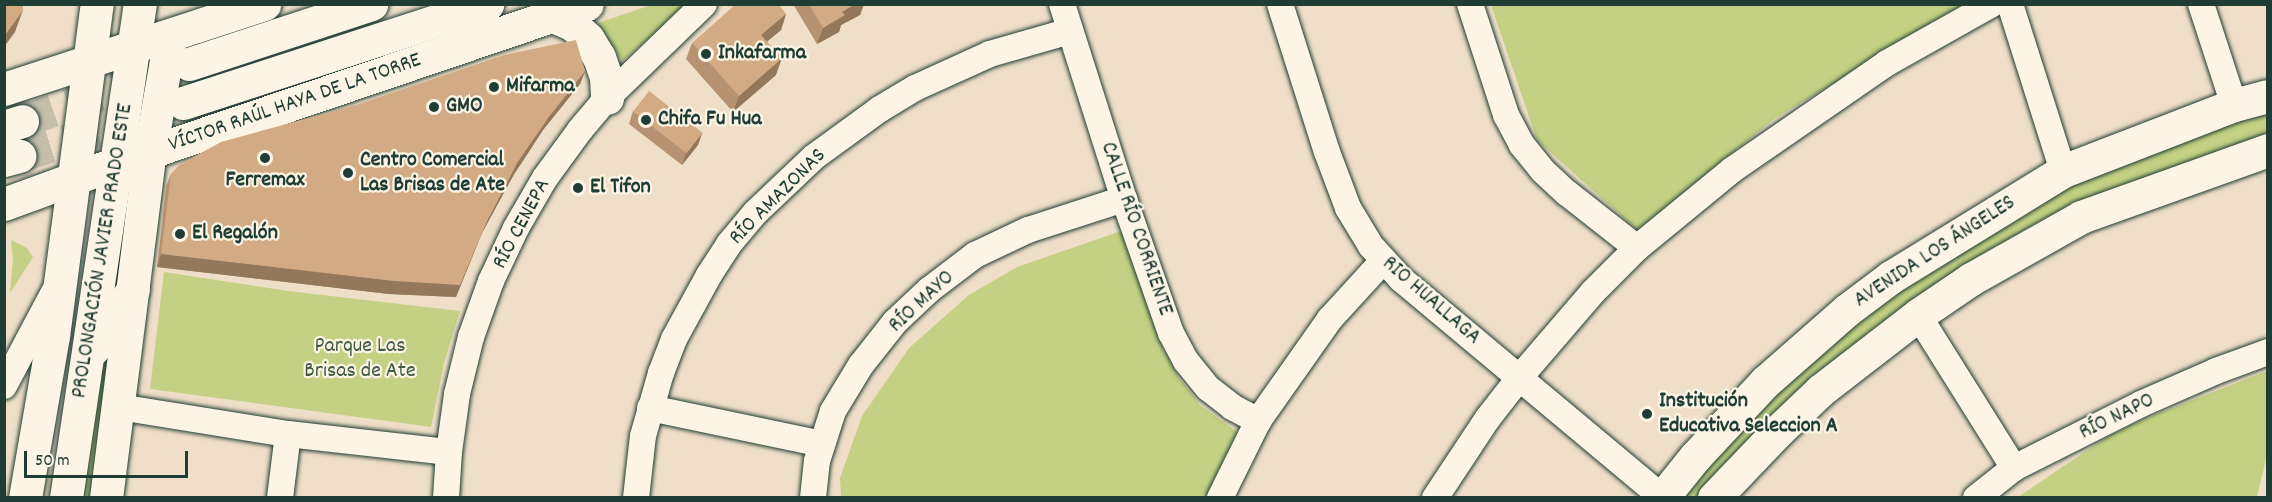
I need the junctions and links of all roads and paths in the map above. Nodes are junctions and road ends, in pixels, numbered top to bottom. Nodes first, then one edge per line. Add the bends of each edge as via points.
1 (97, 4) edge
2 (140, 4) edge
3 (264, 4) edge
4 (371, 4) edge
5 (487, 4) edge
6 (587, 4) edge
7 (704, 4) edge
8 (1062, 4) edge
9 (1280, 4) edge
10 (1470, 4) edge
11 (1992, 4) edge
12 (2010, 4) edge
13 (2201, 4) edge
14 (553, 16) junction
15 (1070, 30) junction
16 (170, 37) junction
17 (134, 49) junction
18 (88, 62) junction
19 (189, 64) dead end
20 (4, 89) edge
21 (2268, 96) edge
22 (607, 98) junction
23 (183, 103) tunnel mouth
24 (2234, 105) junction
25 (2268, 150) edge
26 (150, 152) junction
27 (116, 164) junction
28 (2063, 171) junction
29 (74, 178) junction
30 (1124, 199) junction
31 (4, 204) edge
32 (1637, 248) junction
33 (1383, 261) junction
34 (61, 279) junction
35 (133, 289) junction
36 (1918, 315) junction
37 (2268, 352) edge
38 (87, 358) junction
39 (1520, 377) junction
40 (4, 386) edge
41 (118, 407) junction
42 (650, 408) junction
43 (1258, 421) junction
44 (288, 434) junction
45 (822, 444) junction
46 (448, 452) junction
47 (2014, 468) junction
48 (1662, 497) edge
49 (25, 498) edge
50 (66, 498) edge
51 (106, 498) edge
52 (280, 498) edge
53 (446, 498) edge
54 (636, 498) edge
55 (813, 498) edge
56 (1220, 498) edge
57 (1435, 498) edge
58 (1714, 498) edge
59 (1976, 498) edge

1 - 18 street, PROLONGACIÓN JAVIER PRADO ESTE
2 - 17 street, PROLONGACIÓN JAVIER PRADO ESTE
3 - 16 street
4 - 19 street
5 - 23 street
6 - 14 street, VÍCTOR RAÚL HAYA DE LA TORRE
7 - 22 street, RÍO CENEPA
8 - 15 street, CALLE RÍO CORRIENTE
9 - 33 street, RIO HUALLAGA via 1326,152 1348,208
10 - 32 street via 1506,115 1522,145 1567,194
11 - 32 street via 1877,70 1732,170
12 - 28 street
13 - 24 street
14 - 22 street via 572,24 600,57
14 - 26 street, VÍCTOR RAÚL HAYA DE LA TORRE
15 - 30 street, CALLE RÍO CORRIENTE
15 - 42 street, RÍO AMAZONAS via 990,54 933,79 880,109 814,157 755,213 714,267 674,339
16 - 17 street
16 - 26 street, PROLONGACIÓN JAVIER PRADO ESTE
17 - 18 street
17 - 27 street, PROLONGACIÓN JAVIER PRADO ESTE
18 - 20 street
18 - 29 street, PROLONGACIÓN JAVIER PRADO ESTE
21 - 24 street, AVENIDA LOS ÁNGELES
22 - 46 street, RÍO CENEPA via 545,178 491,281 471,337
24 - 28 street, AVENIDA LOS ÁNGELES
25 - 36 street, AVENIDA LOS ÁNGELES via 2081,217 2016,252
26 - 27 street, VÍCTOR RAÚL HAYA DE LA TORRE
26 - 35 street, PROLONGACIÓN JAVIER PRADO ESTE
27 - 29 street, VÍCTOR RAÚL HAYA DE LA TORRE
27 - 38 street, PROLONGACIÓN JAVIER PRADO ESTE
28 - 48 street, AVENIDA LOS ÁNGELES via 1891,277 1847,310 1751,397
29 - 31 street, VÍCTOR RAÚL HAYA DE LA TORRE
29 - 34 street, PROLONGACIÓN JAVIER PRADO ESTE
30 - 43 street, CALLE RÍO CORRIENTE via 1171,333 1186,361 1208,388
30 - 45 street, RÍO MAYO via 1028,230 975,255 928,290 861,365 833,411
32 - 39 street via 1593,292
33 - 39 street, RIO HUALLAGA
33 - 43 street via 1330,319
34 - 40 street, PROLONGACIÓN JAVIER PRADO ESTE
34 - 49 street, PROLONGACIÓN JAVIER PRADO ESTE
35 - 38 street
35 - 41 street, PROLONGACIÓN JAVIER PRADO ESTE
36 - 47 street
36 - 58 street, AVENIDA LOS ÁNGELES via 1821,390
37 - 47 street, RÍO NAPO via 2141,404
38 - 50 street, PROLONGACIÓN JAVIER PRADO ESTE
39 - 48 street, RIO HUALLAGA
39 - 57 street
41 - 44 street
41 - 51 street, PROLONGACIÓN JAVIER PRADO ESTE
42 - 45 street
42 - 54 street, RÍO AMAZONAS via 638,464
43 - 56 street
44 - 46 street
44 - 52 street
45 - 55 street, RÍO MAYO
46 - 53 street, RÍO CENEPA
47 - 59 street, RÍO NAPO

